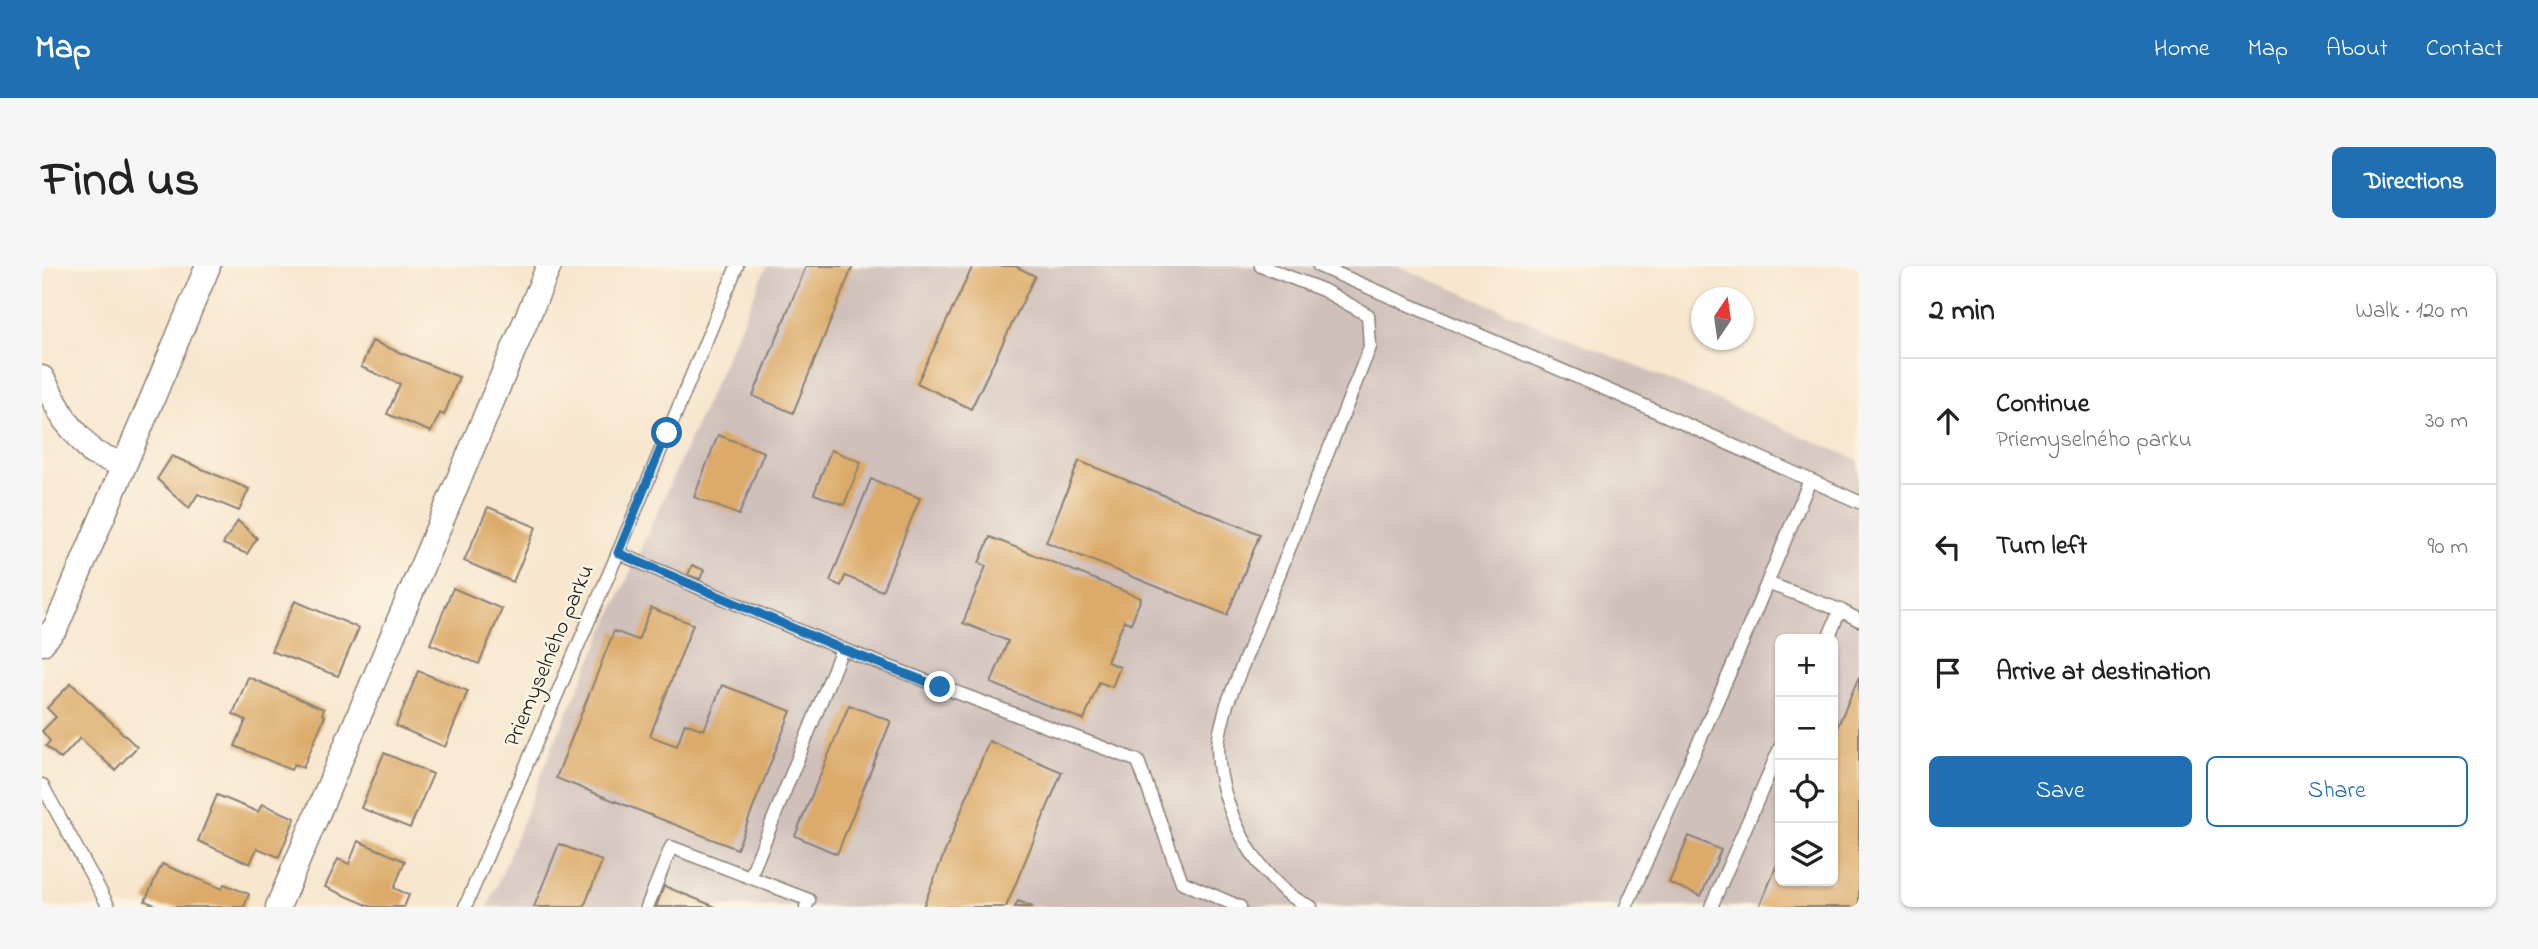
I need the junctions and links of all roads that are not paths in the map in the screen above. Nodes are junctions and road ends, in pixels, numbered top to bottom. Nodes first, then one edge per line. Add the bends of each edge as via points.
1 (208, 266) edge
2 (549, 266) edge
3 (737, 266) edge
4 (1261, 266) edge
5 (1319, 266) edge
6 (42, 378) edge
7 (124, 464) junction
8 (1810, 480) junction
9 (1859, 502) edge
10 (618, 553) junction
11 (1767, 583) junction
12 (1840, 610) junction
13 (1859, 620) edge
14 (1830, 634) edge
15 (42, 643) edge
16 (842, 649) junction
17 (1775, 760) edge
18 (42, 785) edge
19 (750, 877) junction
20 (109, 907) edge
21 (278, 907) edge
22 (465, 907) edge
23 (647, 907) edge
24 (806, 907) edge
25 (1240, 907) edge
26 (1311, 907) edge
27 (1626, 907) edge
28 (1711, 907) edge

1 - 7 street
2 - 21 street
3 - 10 lane, Priemyselného parku
4 - 26 lane via 1323,290 1367,315 1370,347 1227,704 1218,744 1221,782 1247,848 1273,881
5 - 8 lane
6 - 7 street via 65,420 93,453
7 - 15 street via 55,627
8 - 9 lane
8 - 11 lane
10 - 16 lane
10 - 22 lane, Priemyselného parku
11 - 12 lane
11 - 27 lane
12 - 13 lane
12 - 14 lane
16 - 19 lane
16 - 25 lane via 1138,761 1182,882
17 - 28 lane
18 - 20 lane
19 - 23 lane via 671,847
19 - 24 lane via 809,900

